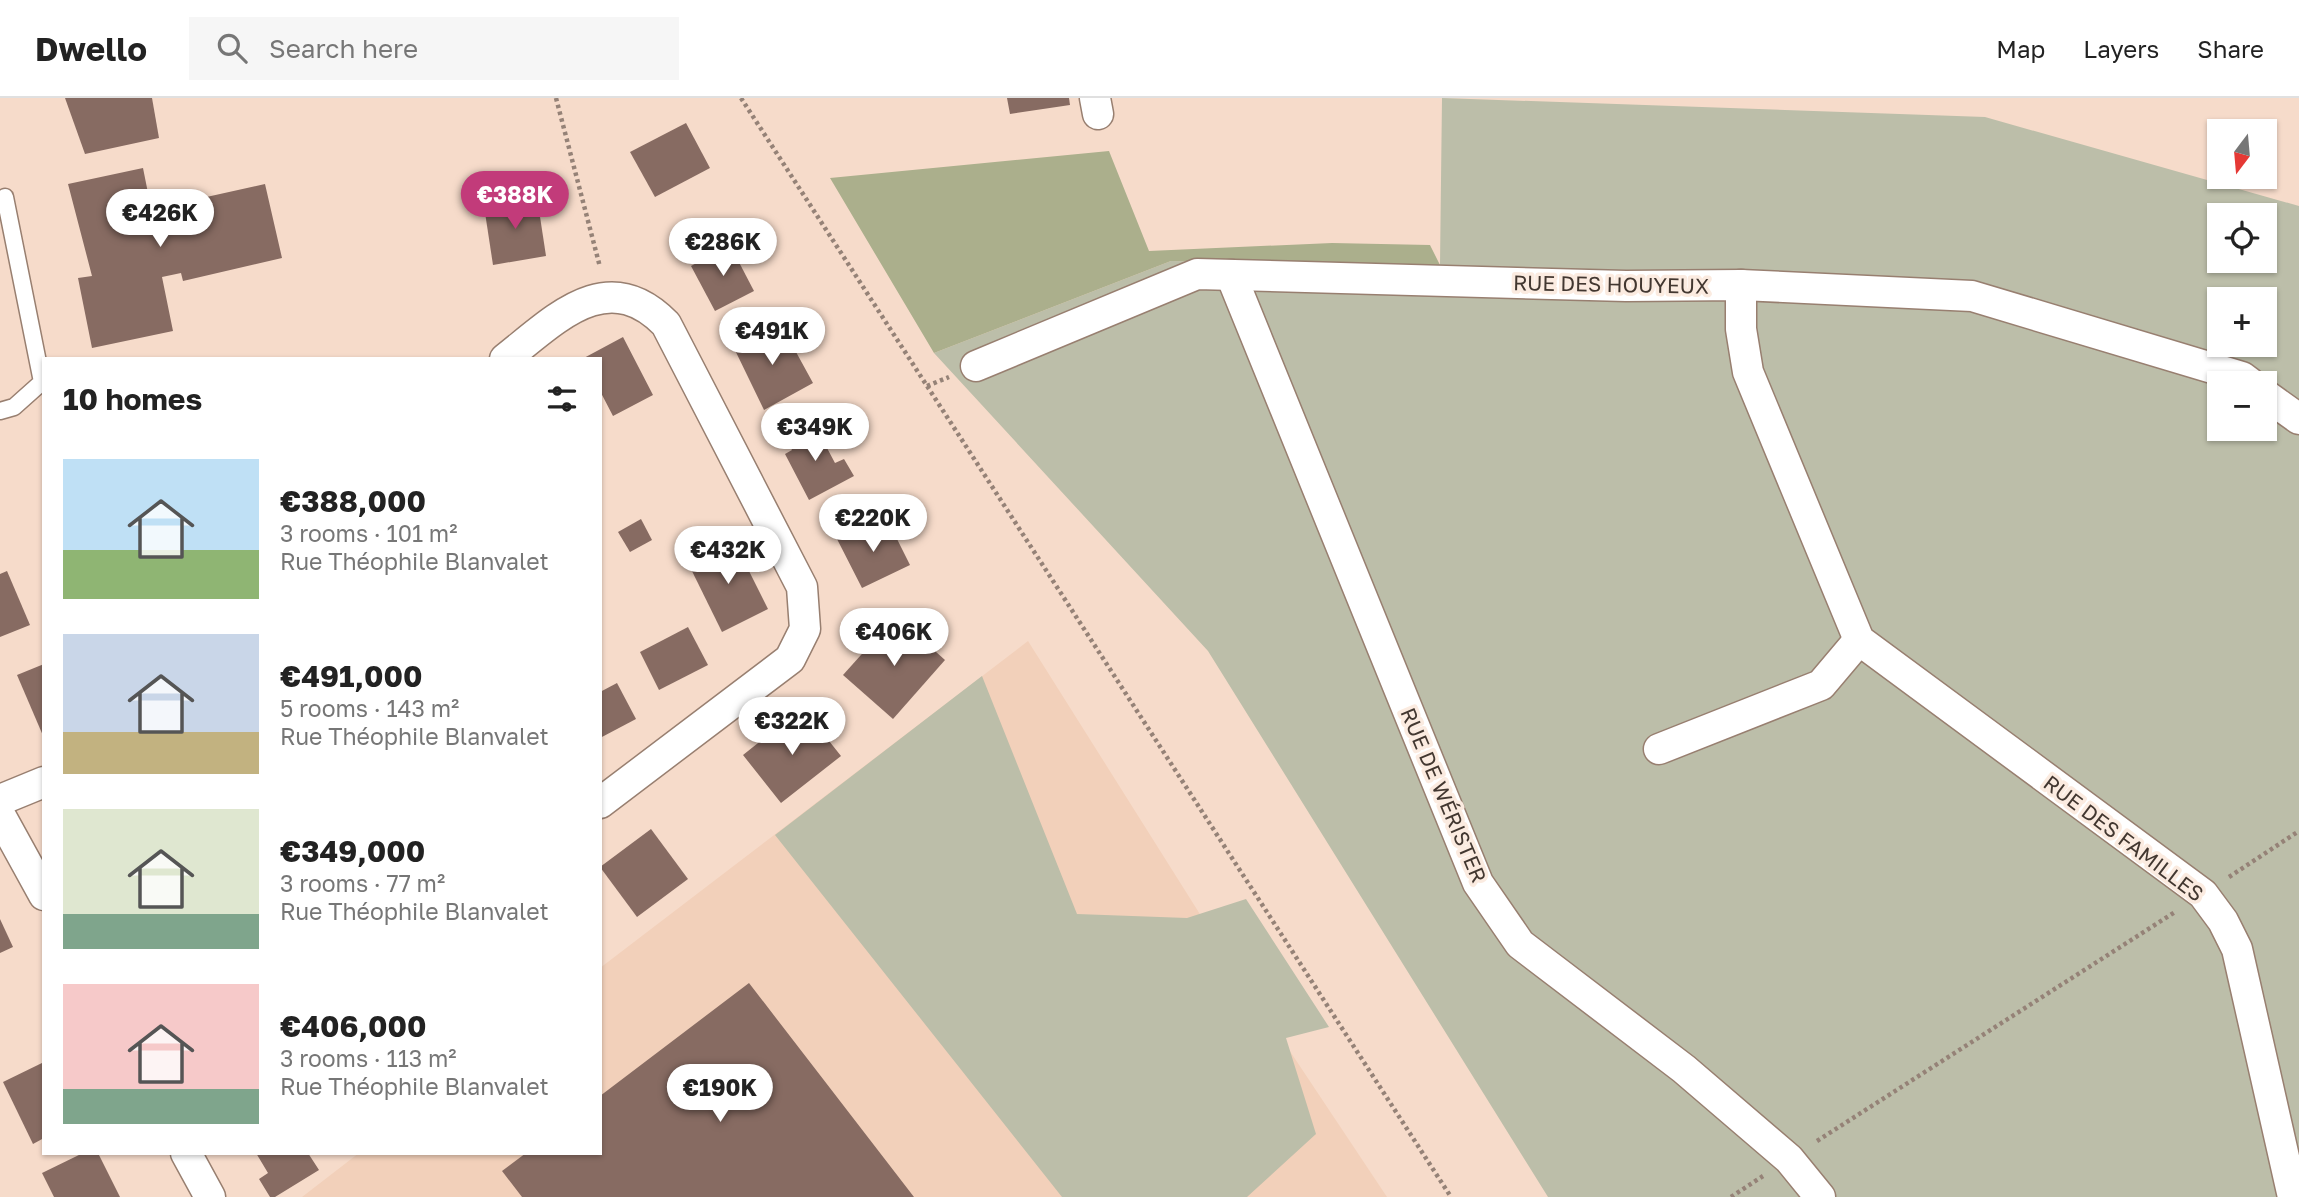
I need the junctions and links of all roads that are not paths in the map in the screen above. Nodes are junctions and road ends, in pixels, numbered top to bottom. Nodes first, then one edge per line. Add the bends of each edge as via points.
1 (5, 197) dead end
2 (1231, 275) junction
3 (1741, 285) junction
4 (508, 357) edge
5 (976, 366) dead end
6 (2222, 371) edge
7 (2277, 403) edge
8 (0, 411) edge
9 (2299, 419) edge
10 (1858, 640) junction
11 (1659, 750) dead end
12 (42, 783) edge
13 (0, 800) edge
14 (602, 801) edge
15 (0, 815) edge
16 (42, 891) edge
17 (187, 1155) edge
18 (210, 1197) edge
19 (1820, 1197) edge
20 (2293, 1197) edge

1 - 8 lane via 42,382 14,407
2 - 3 street, RUE DES HOUYEUX
2 - 5 street, RUE DES HOUYEUX via 1197,274
2 - 19 street, RUE DE WÉRISTER via 1478,883 1520,944 1684,1069 1789,1159
3 - 6 street, RUE DES HOUYEUX via 1972,296
3 - 10 street via 1741,329 1748,372
4 - 14 street via 584,302 607,296 650,308 666,324 802,587 805,629 790,659
7 - 9 street
10 - 11 street via 1821,685
10 - 20 street, RUE DES FAMILLES via 2203,894 2237,949
12 - 13 street
15 - 16 street
17 - 18 street

